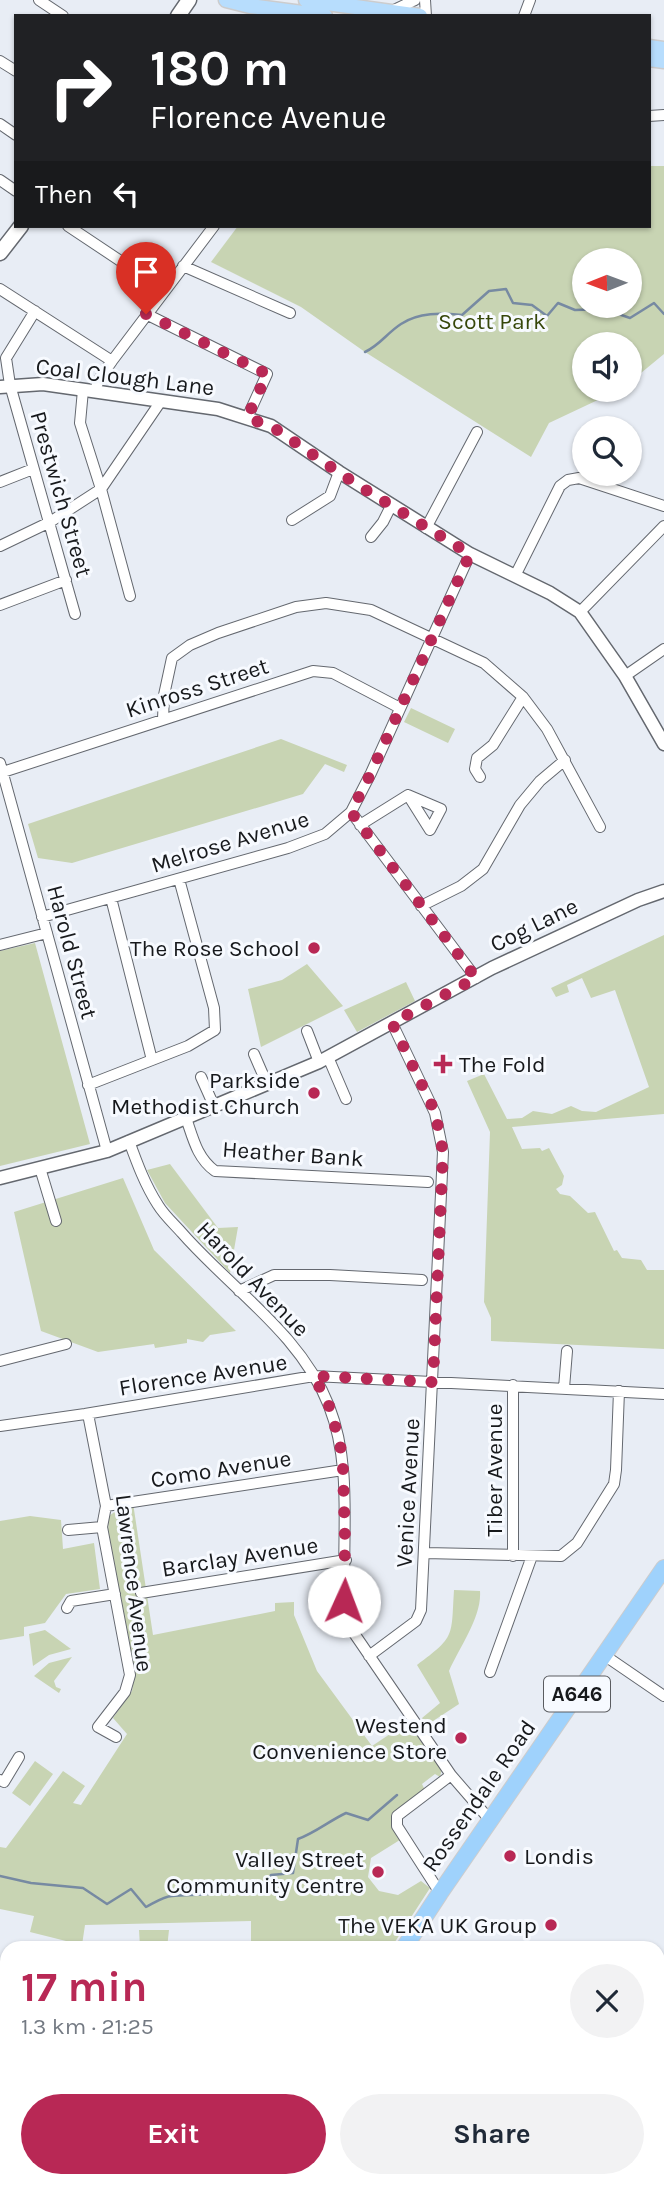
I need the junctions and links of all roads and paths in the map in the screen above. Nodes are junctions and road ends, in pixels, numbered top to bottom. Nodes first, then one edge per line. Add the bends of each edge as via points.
1 (39, 0) edge
2 (226, 0) edge
3 (306, 0) edge
4 (415, 0) edge
5 (294, 9) edge
6 (60, 14) edge
7 (316, 14) edge
8 (390, 14) edge
9 (71, 228) edge
10 (212, 228) edge
11 (5, 237) edge
12 (0, 253) edge
13 (183, 266) junction
14 (0, 289) edge
15 (164, 290) junction
16 (35, 311) junction
17 (290, 313) dead end
18 (146, 314) junction
19 (112, 361) junction
20 (5, 386) edge
21 (89, 391) junction
22 (161, 401) junction
23 (247, 418) junction
24 (477, 432) dead end
25 (33, 469) junction
26 (339, 472) junction
27 (0, 482) edge
28 (101, 489) junction
29 (391, 506) junction
30 (664, 506) edge
31 (292, 520) dead end
32 (50, 522) junction
33 (664, 526) edge
34 (426, 528) junction
35 (371, 537) dead end
36 (0, 546) edge
37 (470, 554) junction
38 (514, 576) junction
39 (66, 580) junction
40 (130, 596) dead end
41 (0, 605) edge
42 (580, 612) junction
43 (75, 614) dead end
44 (432, 637) junction
45 (664, 649) edge
46 (625, 676) junction
47 (523, 697) junction
48 (400, 708) junction
49 (163, 719) junction
50 (661, 730) edge
51 (664, 744) edge
52 (565, 760) junction
53 (1, 768) edge
54 (480, 777) dead end
55 (408, 795) dead end
56 (351, 812) junction
57 (360, 825) junction
58 (600, 827) dead end
59 (179, 879) junction
60 (664, 891) edge
61 (111, 898) junction
62 (421, 906) junction
63 (42, 917) junction
64 (47, 933) junction
65 (0, 945) edge
66 (476, 978) junction
67 (392, 1023) junction
68 (307, 1031) dead end
69 (254, 1054) dead end
70 (152, 1060) junction
71 (323, 1060) junction
72 (201, 1077) dead end
73 (88, 1084) junction
74 (267, 1084) junction
75 (346, 1099) dead end
76 (214, 1106) junction
77 (186, 1118) junction
78 (130, 1141) junction
79 (107, 1151) junction
80 (40, 1168) junction
81 (0, 1178) edge
82 (428, 1182) dead end
83 (56, 1221) dead end
84 (422, 1280) dead end
85 (239, 1291) junction
86 (66, 1344) dead end
87 (567, 1351) dead end
88 (0, 1361) edge
89 (314, 1376) junction
90 (433, 1382) junction
91 (513, 1385) junction
92 (564, 1388) junction
93 (619, 1391) junction
94 (664, 1394) edge
95 (88, 1414) junction
96 (0, 1426) edge
97 (343, 1469) junction
98 (106, 1506) junction
99 (102, 1527) junction
100 (68, 1530) dead end
101 (425, 1553) junction
102 (513, 1556) junction
103 (532, 1556) junction
104 (346, 1560) junction
105 (664, 1568) edge
106 (141, 1593) dead end
107 (115, 1594) junction
108 (67, 1608) dead end
109 (369, 1656) junction
110 (604, 1656) junction
111 (490, 1672) dead end
112 (664, 1696) edge
113 (116, 1737) dead end
114 (19, 1757) dead end
115 (451, 1774) junction
116 (0, 1780) edge
117 (490, 1820) junction
118 (440, 1893) junction
119 (409, 1941) edge

1 - 6 street
2 - 5 main road
3 - 8 main road
4 - 8 street
5 - 7 main road
9 - 15 street
10 - 13 street
11 - 12 main road
13 - 15 street
13 - 17 street
14 - 16 street
15 - 18 street
16 - 19 street
16 - 20 street, Prestwich Street via 6,358
18 - 19 street
18 - 23 street via 267,374
19 - 21 street
20 - 21 street, Coal Clough Lane via 43,384
20 - 25 street, Prestwich Street
21 - 22 street, Coal Clough Lane
21 - 28 street via 80,423
22 - 23 street, Coal Clough Lane
22 - 28 street
23 - 26 street, Coal Clough Lane via 271,426
24 - 34 street
25 - 27 street
25 - 32 street, Prestwich Street
26 - 29 street, Coal Clough Lane
26 - 31 street via 330,496
28 - 32 street
28 - 40 street
29 - 34 street, Coal Clough Lane
29 - 35 street
30 - 38 street via 579,478 568,480 560,486
32 - 36 street
32 - 39 street, Prestwich Street
33 - 42 street
34 - 37 street, Coal Clough Lane
37 - 38 street, Coal Clough Lane
37 - 44 street, Melrose Avenue
38 - 42 street, Coal Clough Lane
39 - 41 street
39 - 43 street, Prestwich Street
42 - 46 street, Coal Clough Lane
44 - 47 street via 484,663
44 - 48 street, Melrose Avenue
44 - 49 street via 371,610 326,603 296,607 218,633 172,658
45 - 46 street
46 - 50 street, Coal Clough Lane
47 - 52 street
47 - 54 street via 493,745 477,758 475,769
48 - 49 street, Kinross Street via 333,673 313,671
48 - 56 street, Melrose Avenue
49 - 53 street, Kinross Street
50 - 51 street, Coal Clough Lane
52 - 58 street
52 - 62 street via 520,805 483,869
53 - 63 street, Harold Street
55 - 57 street
56 - 57 street
56 - 59 street, Melrose Avenue via 325,834
57 - 62 street
59 - 61 street, Melrose Avenue
59 - 70 street via 214,1008 215,1030
60 - 66 street, Cog Lane via 582,925
61 - 63 street, Melrose Avenue
61 - 70 street
62 - 66 street
63 - 64 street, Harold Street
64 - 65 street
64 - 73 street, Harold Street
66 - 67 street, Cog Lane
67 - 71 street, Cog Lane
67 - 90 street, Venice Avenue via 435,1112 443,1152
68 - 71 street
69 - 74 street
70 - 73 street
71 - 74 street, Cog Lane
71 - 75 street
72 - 76 street
73 - 79 street, Harold Street
74 - 76 street, Cog Lane
76 - 77 street, Cog Lane
77 - 78 street, Cog Lane
77 - 82 street, Heather Bank via 199,1153 215,1171
78 - 79 street, Cog Lane
78 - 85 street, Harold Avenue via 158,1206
79 - 80 street, Cog Lane
80 - 81 street, Cog Lane
80 - 83 street
84 - 85 street via 274,1275
85 - 89 street, Harold Avenue via 285,1335
86 - 88 street
87 - 92 street
89 - 90 street, Florence Avenue
89 - 95 street, Florence Avenue
89 - 97 street, Harold Avenue via 329,1406
90 - 91 street, Florence Avenue
90 - 101 street, Venice Avenue
91 - 92 street, Florence Avenue
91 - 102 street, Tiber Avenue
92 - 93 street, Florence Avenue
93 - 94 street, Florence Avenue
93 - 103 street via 614,1485 577,1543 561,1556
95 - 96 street, Florence Avenue
95 - 98 street, Lawrence Avenue
97 - 98 street, Como Avenue
97 - 104 street, Harold Avenue
98 - 99 street, Lawrence Avenue
99 - 100 street
99 - 107 street, Lawrence Avenue
101 - 102 street
101 - 109 street, Venice Avenue via 421,1610 416,1620
102 - 103 street
103 - 111 street
104 - 106 street, Barclay Avenue
104 - 109 street, Harold Avenue via 347,1623
105 - 110 highway, Rossendale Road / A646
107 - 108 street via 71,1601
107 - 113 street, Lawrence Avenue via 130,1675 125,1692 98,1727
109 - 115 street, Harold Avenue
110 - 112 street
110 - 117 highway, Rossendale Road / A646
114 - 116 street via 4,1782
115 - 117 street, Harold Avenue
115 - 118 street via 397,1816 397,1826
117 - 118 highway, Rossendale Road / A646
118 - 119 highway, Rossendale Road / A646

